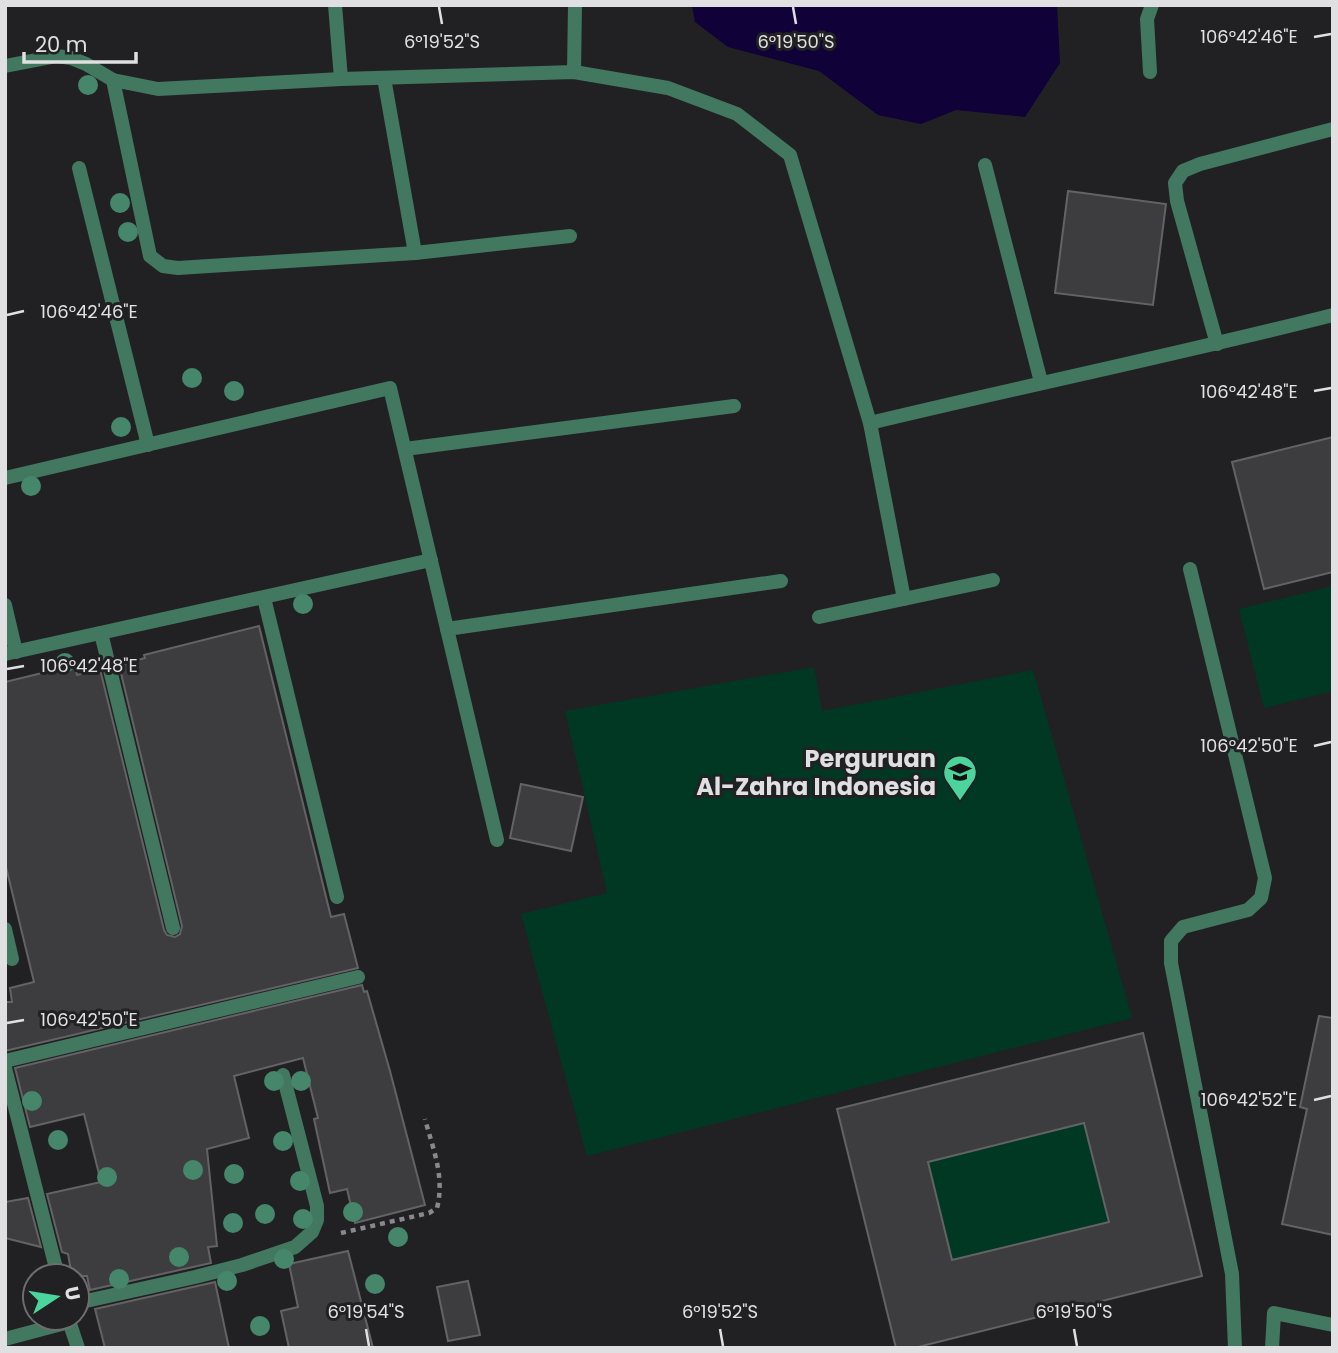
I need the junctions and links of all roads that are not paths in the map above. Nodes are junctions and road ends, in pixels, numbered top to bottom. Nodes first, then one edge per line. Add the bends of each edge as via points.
1 (335, 5) edge
2 (575, 5) edge
3 (1152, 5) edge
4 (5, 66) edge
5 (574, 72) junction
6 (1150, 72) dead end
7 (384, 78) junction
8 (341, 79) junction
9 (113, 80) junction
10 (1333, 129) edge
11 (985, 165) dead end
12 (79, 168) dead end
13 (570, 236) dead end
14 (415, 253) junction
15 (1333, 315) edge
16 (1217, 344) junction
17 (1041, 382) junction
18 (734, 406) dead end
19 (870, 423) junction
20 (148, 445) junction
21 (405, 449) junction
22 (5, 478) edge
23 (431, 561) junction
24 (1190, 569) dead end
25 (993, 580) dead end
26 (781, 581) dead end
27 (264, 598) junction
28 (904, 599) junction
29 (5, 605) edge
30 (819, 617) dead end
31 (447, 629) junction
32 (101, 633) junction
33 (10, 653) edge
34 (497, 840) dead end
35 (337, 897) dead end
36 (173, 928) dead end
37 (5, 929) edge
38 (12, 959) dead end
39 (358, 977) dead end
40 (5, 1061) edge
41 (5, 1068) edge
42 (283, 1074) dead end
43 (54, 1262) edge
44 (91, 1300) edge
45 (1333, 1325) edge
46 (29, 1332) edge
47 (5, 1339) edge
48 (1235, 1348) edge
49 (1272, 1348) edge

1 - 8 street
2 - 5 street
3 - 6 street via 1147,19
4 - 9 street via 57,56 86,64
5 - 7 street
5 - 19 street via 668,88 737,114 790,155
7 - 8 street
7 - 14 street
8 - 9 street via 158,89
9 - 14 street via 150,256 163,266
10 - 16 street via 1200,164 1183,171 1175,183
11 - 17 street
12 - 20 street
13 - 14 street
15 - 16 street
16 - 17 street
17 - 19 street
18 - 21 street
19 - 28 street
20 - 21 street via 390,388
20 - 22 street
21 - 23 street
23 - 27 street
23 - 31 street
24 - 48 street via 1265,878 1261,898 1248,910 1183,927 1171,941 1171,963 1232,1274
25 - 28 street
26 - 31 street
27 - 32 street
27 - 35 street
28 - 30 street
29 - 33 street
31 - 34 street
32 - 33 street
32 - 36 street
37 - 38 street
39 - 40 street
41 - 43 street
42 - 44 street via 317,1206 312,1232 295,1247 242,1265
45 - 49 street via 1274,1313
46 - 47 street

